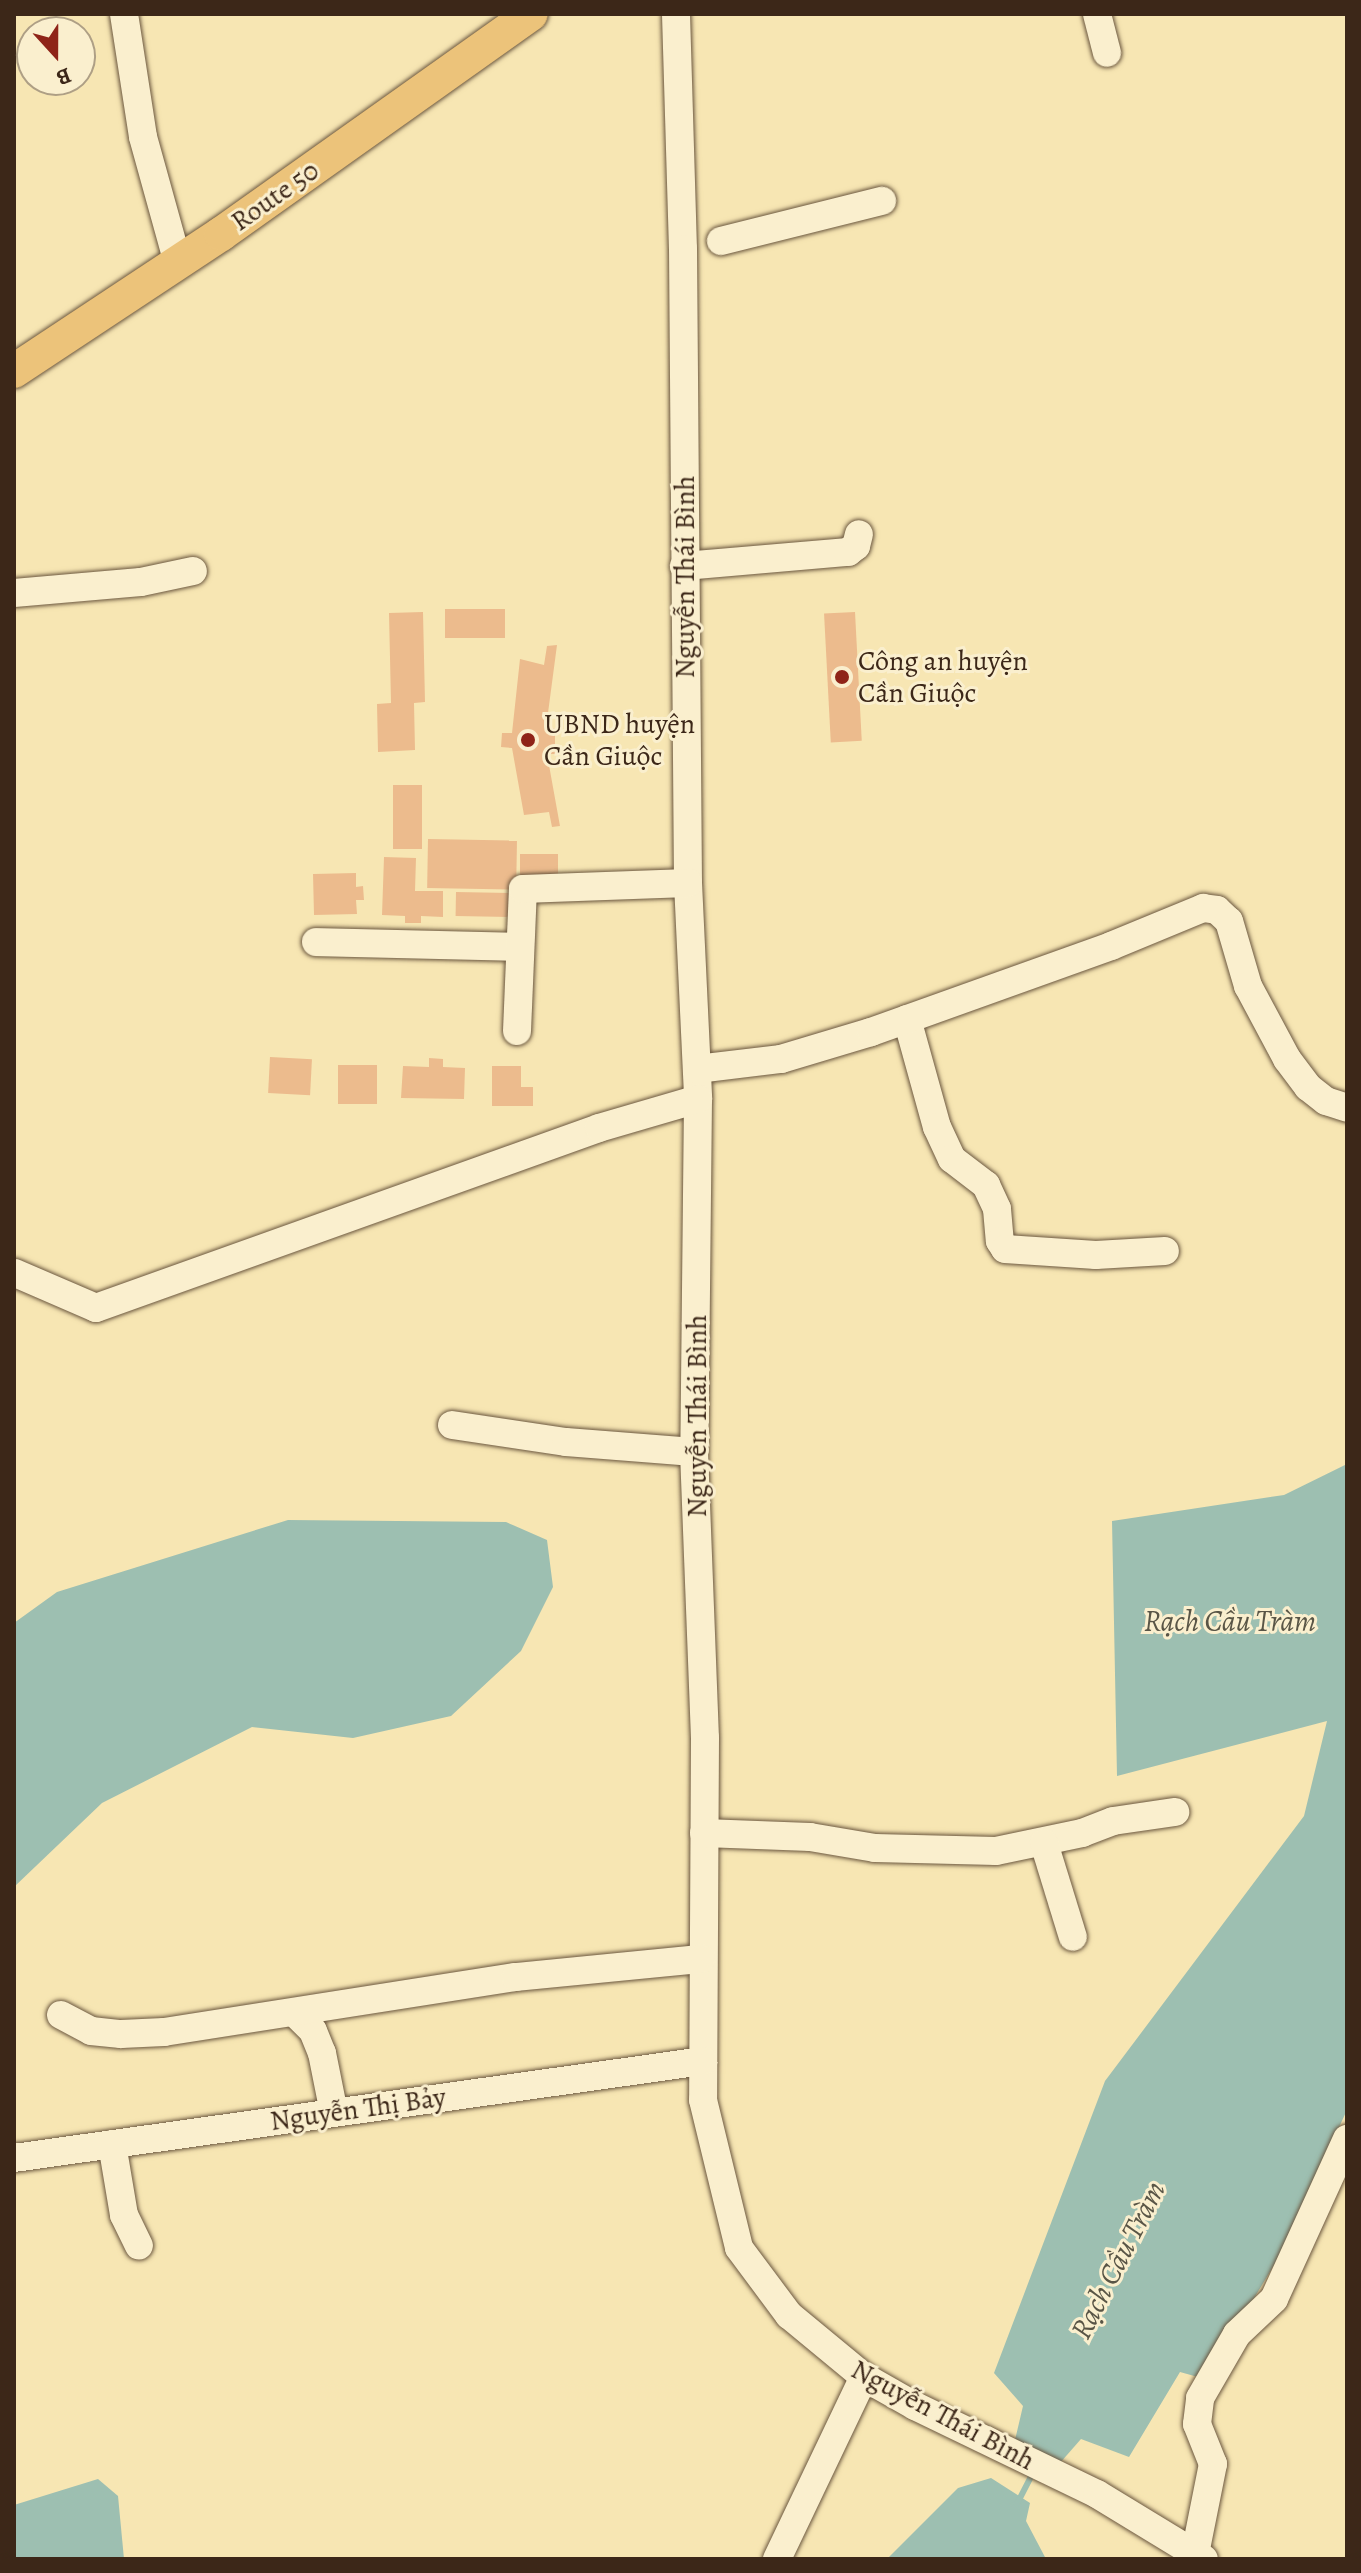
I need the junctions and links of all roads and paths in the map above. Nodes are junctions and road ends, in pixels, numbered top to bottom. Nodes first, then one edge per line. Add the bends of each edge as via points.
1 (124, 14) edge
2 (531, 14) edge
3 (676, 14) edge
4 (1097, 14) edge
5 (1107, 53) dead end
6 (882, 201) dead end
7 (683, 249) junction
8 (178, 263) junction
9 (14, 371) edge
10 (859, 534) dead end
11 (684, 566) junction
12 (193, 571) dead end
13 (14, 593) edge
14 (688, 883) junction
15 (316, 942) dead end
16 (520, 947) junction
17 (907, 1019) junction
18 (517, 1031) dead end
19 (697, 1069) junction
20 (698, 1099) junction
21 (1347, 1108) edge
22 (1165, 1251) dead end
23 (15, 1273) edge
24 (452, 1425) dead end
25 (694, 1452) junction
26 (1175, 1812) dead end
27 (704, 1833) junction
28 (1044, 1843) junction
29 (1073, 1937) dead end
30 (701, 1959) junction
31 (295, 2013) junction
32 (61, 2015) dead end
33 (703, 2061) junction
34 (334, 2113) junction
35 (1347, 2139) edge
36 (112, 2144) junction
37 (14, 2158) edge
38 (139, 2246) dead end
39 (864, 2377) junction
40 (1199, 2557) edge
41 (777, 2559) edge

1 - 8 street via 143,137
2 - 8 main road, Route 50
3 - 7 street, Nguyễn Thái Bình
4 - 5 street
6 - 7 street
7 - 11 street, Nguyễn Thái Bình
8 - 9 main road, Route 50
10 - 11 street via 848,552
11 - 14 street, Nguyễn Thái Bình
12 - 13 street via 141,582
14 - 16 street via 523,889
14 - 19 street, Nguyễn Thái Bình
15 - 16 street
16 - 18 street
17 - 19 street via 781,1059
17 - 21 street via 1203,908 1217,910 1229,921 1248,986 1287,1059 1308,1087
17 - 22 street via 937,1127 952,1159 986,1185 1005,1249 1096,1255
19 - 20 street, Nguyễn Thái Bình
20 - 23 street via 599,1128 96,1308
20 - 25 street, Nguyễn Thái Bình
24 - 25 street via 566,1442
25 - 27 street, Nguyễn Thái Bình
26 - 28 street via 1113,1821
27 - 28 street via 957,1852
27 - 30 street, Nguyễn Thái Bình
28 - 29 street
30 - 31 street via 516,1977
30 - 33 street, Nguyễn Thái Bình
31 - 32 street via 121,2034 91,2031
31 - 34 street via 313,2031 322,2053
33 - 34 street, Nguyễn Thị Bảy
33 - 39 street, Nguyễn Thái Bình via 703,2100 739,2248 789,2315
34 - 36 street, Nguyễn Thị Bảy
35 - 40 street via 1274,2299 1237,2334 1200,2398 1197,2424 1213,2464
36 - 37 street, Nguyễn Thị Bảy
36 - 38 street via 124,2215
39 - 40 street, Nguyễn Thái Bình via 1097,2494
39 - 41 street

